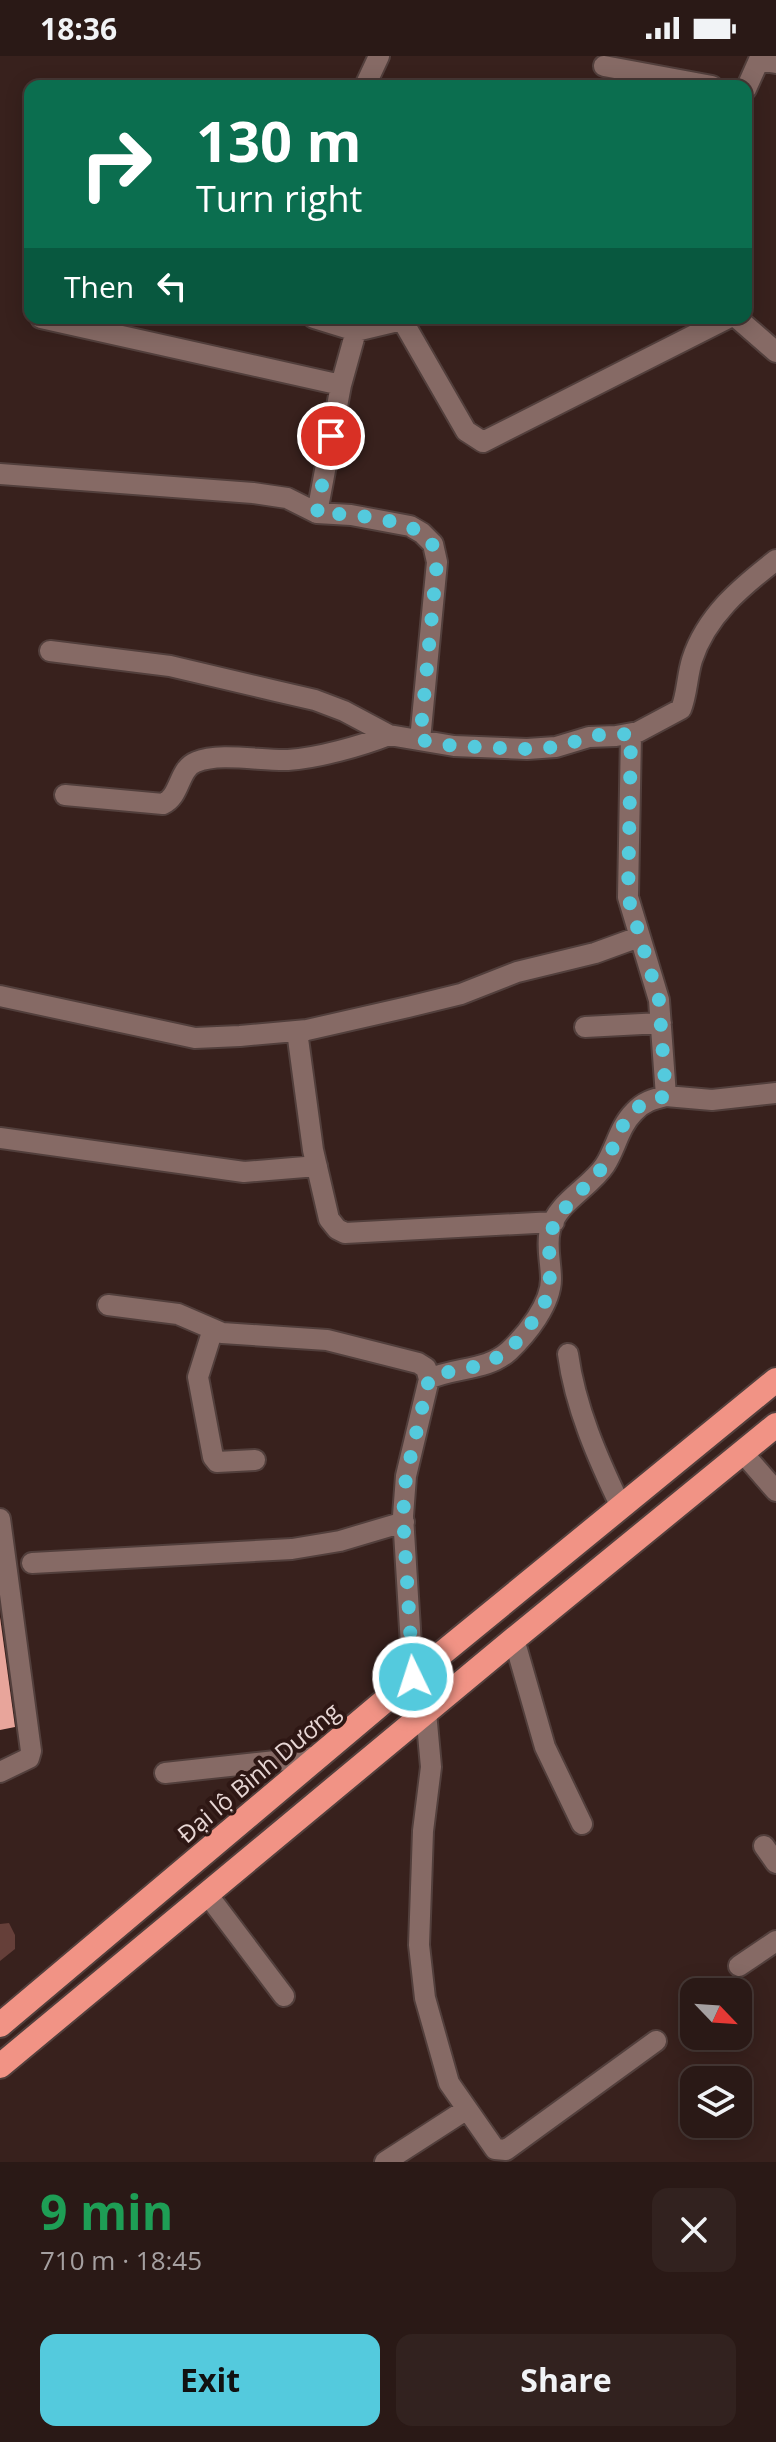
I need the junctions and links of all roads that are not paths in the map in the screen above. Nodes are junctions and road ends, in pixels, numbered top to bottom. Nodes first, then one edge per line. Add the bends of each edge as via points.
1 (379, 56) edge
2 (776, 63) edge
3 (604, 66) dead end
4 (368, 80) edge
5 (680, 80) edge
6 (750, 80) edge
7 (69, 324) edge
8 (333, 324) edge
9 (383, 324) edge
10 (405, 324) edge
11 (716, 324) edge
12 (744, 324) edge
13 (356, 331) junction
14 (776, 352) edge
15 (341, 385) junction
16 (0, 474) edge
17 (317, 513) junction
18 (776, 560) edge
19 (50, 651) dead end
20 (631, 734) junction
21 (389, 735) junction
22 (420, 740) junction
23 (65, 795) dead end
24 (639, 937) junction
25 (0, 996) edge
26 (661, 1023) junction
27 (585, 1027) dead end
28 (297, 1031) junction
29 (776, 1093) edge
30 (666, 1096) junction
31 (0, 1138) edge
32 (317, 1166) junction
33 (554, 1222) junction
34 (108, 1305) dead end
35 (213, 1329) junction
36 (568, 1354) dead end
37 (429, 1379) junction
38 (776, 1380) edge
39 (776, 1425) edge
40 (743, 1453) junction
41 (255, 1460) dead end
42 (776, 1491) edge
43 (621, 1507) junction
44 (0, 1519) edge
45 (404, 1522) junction
46 (32, 1563) dead end
47 (514, 1639) junction
48 (413, 1677) junction
49 (426, 1712) junction
50 (322, 1756) junction
51 (0, 1772) edge
52 (165, 1773) dead end
53 (582, 1824) dead end
54 (207, 1894) junction
55 (776, 1941) edge
56 (739, 1966) dead end
57 (284, 1996) dead end
58 (0, 2025) edge
59 (656, 2041) dead end
60 (0, 2066) edge
61 (467, 2109) junction
62 (516, 2155) edge
63 (385, 2162) edge

1 - 4 street
2 - 6 street via 759,60
3 - 5 street
7 - 15 street
8 - 13 street
9 - 13 street
10 - 11 street via 466,431 483,442
12 - 14 street
13 - 15 street
15 - 17 street
16 - 17 street via 253,493 287,498
17 - 22 street via 410,526 433,544 437,562
18 - 20 street via 732,597 701,635 681,709
19 - 21 street via 170,666 315,700
20 - 22 street via 527,749
20 - 24 street via 628,897
21 - 22 street
21 - 23 street via 289,760 194,762 163,804
24 - 26 street
24 - 28 street via 528,968 461,994
25 - 28 street via 195,1038
26 - 27 street
26 - 30 street
28 - 32 street
29 - 30 street via 712,1100
30 - 33 street via 633,1112 605,1165
31 - 32 street via 244,1172
32 - 33 street via 329,1219 345,1233
33 - 37 street via 549,1239 550,1292 538,1315 497,1360
34 - 35 street via 178,1314
35 - 37 street via 327,1340 418,1363
35 - 41 street via 198,1377 213,1457 217,1462
36 - 43 street via 580,1406
37 - 45 street via 406,1476
38 - 43 highway, Đại lộ Bình Dương
39 - 40 highway
40 - 42 street
40 - 47 highway
43 - 48 highway, Đại lộ Bình Dương
44 - 51 street via 31,1751 29,1758
45 - 46 street via 292,1549
45 - 48 street
47 - 49 highway
47 - 53 street via 545,1747
48 - 50 highway, Đại lộ Bình Dương
49 - 54 highway
49 - 61 street via 431,1767 419,1945 425,1998 449,2083
50 - 52 street
50 - 58 highway, Đại lộ Bình Dương
54 - 57 street
54 - 60 highway
55 - 56 street
59 - 62 street
61 - 62 street via 495,2149
61 - 63 street

